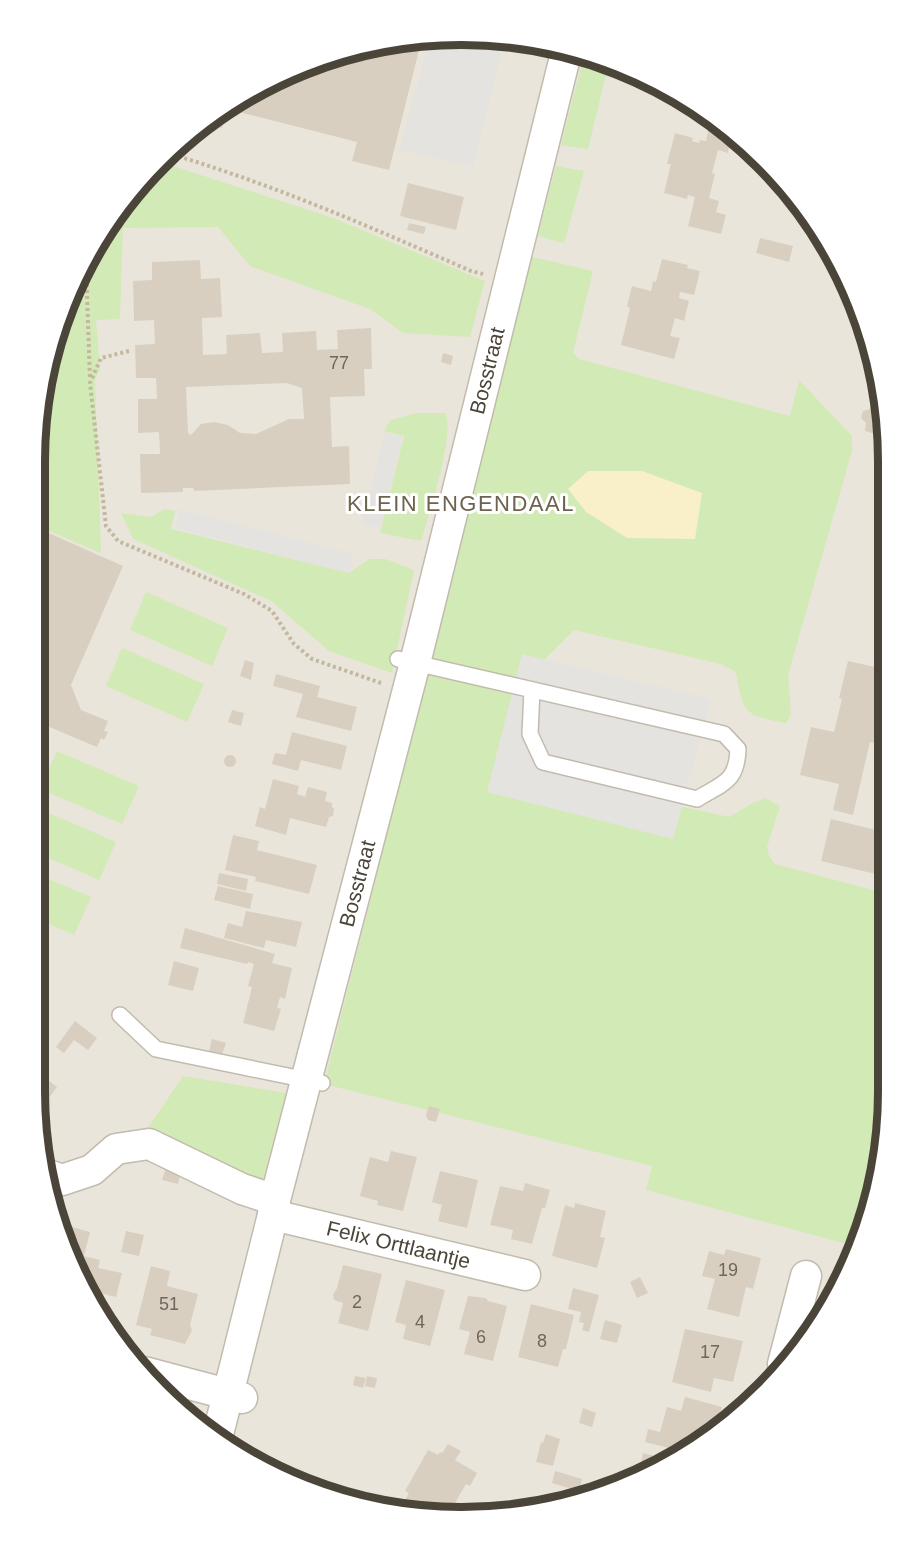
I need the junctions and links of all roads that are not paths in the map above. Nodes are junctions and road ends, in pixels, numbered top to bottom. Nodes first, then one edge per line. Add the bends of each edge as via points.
1 (570, 59) edge
2 (407, 671) junction
3 (532, 690) junction
4 (120, 1015) dead end
5 (314, 1081) junction
6 (54, 1177) edge
7 (274, 1207) junction
8 (525, 1275) dead end
9 (806, 1276) dead end
10 (786, 1351) edge
11 (158, 1376) edge
12 (235, 1396) junction
13 (221, 1430) edge

1 - 2 street, Bosstraat
2 - 3 lane
2 - 5 street, Bosstraat
3 - 3 lane via 724,734 738,749 737,766 729,780 697,799 543,762 530,734
4 - 5 lane via 156,1049
5 - 7 street, Bosstraat
6 - 7 street via 62,1180 92,1170 116,1149 149,1144
7 - 8 street, Felix Orttlaantje
7 - 12 street, Bosstraat
9 - 10 street
11 - 12 street
12 - 13 street, Bosstraat

